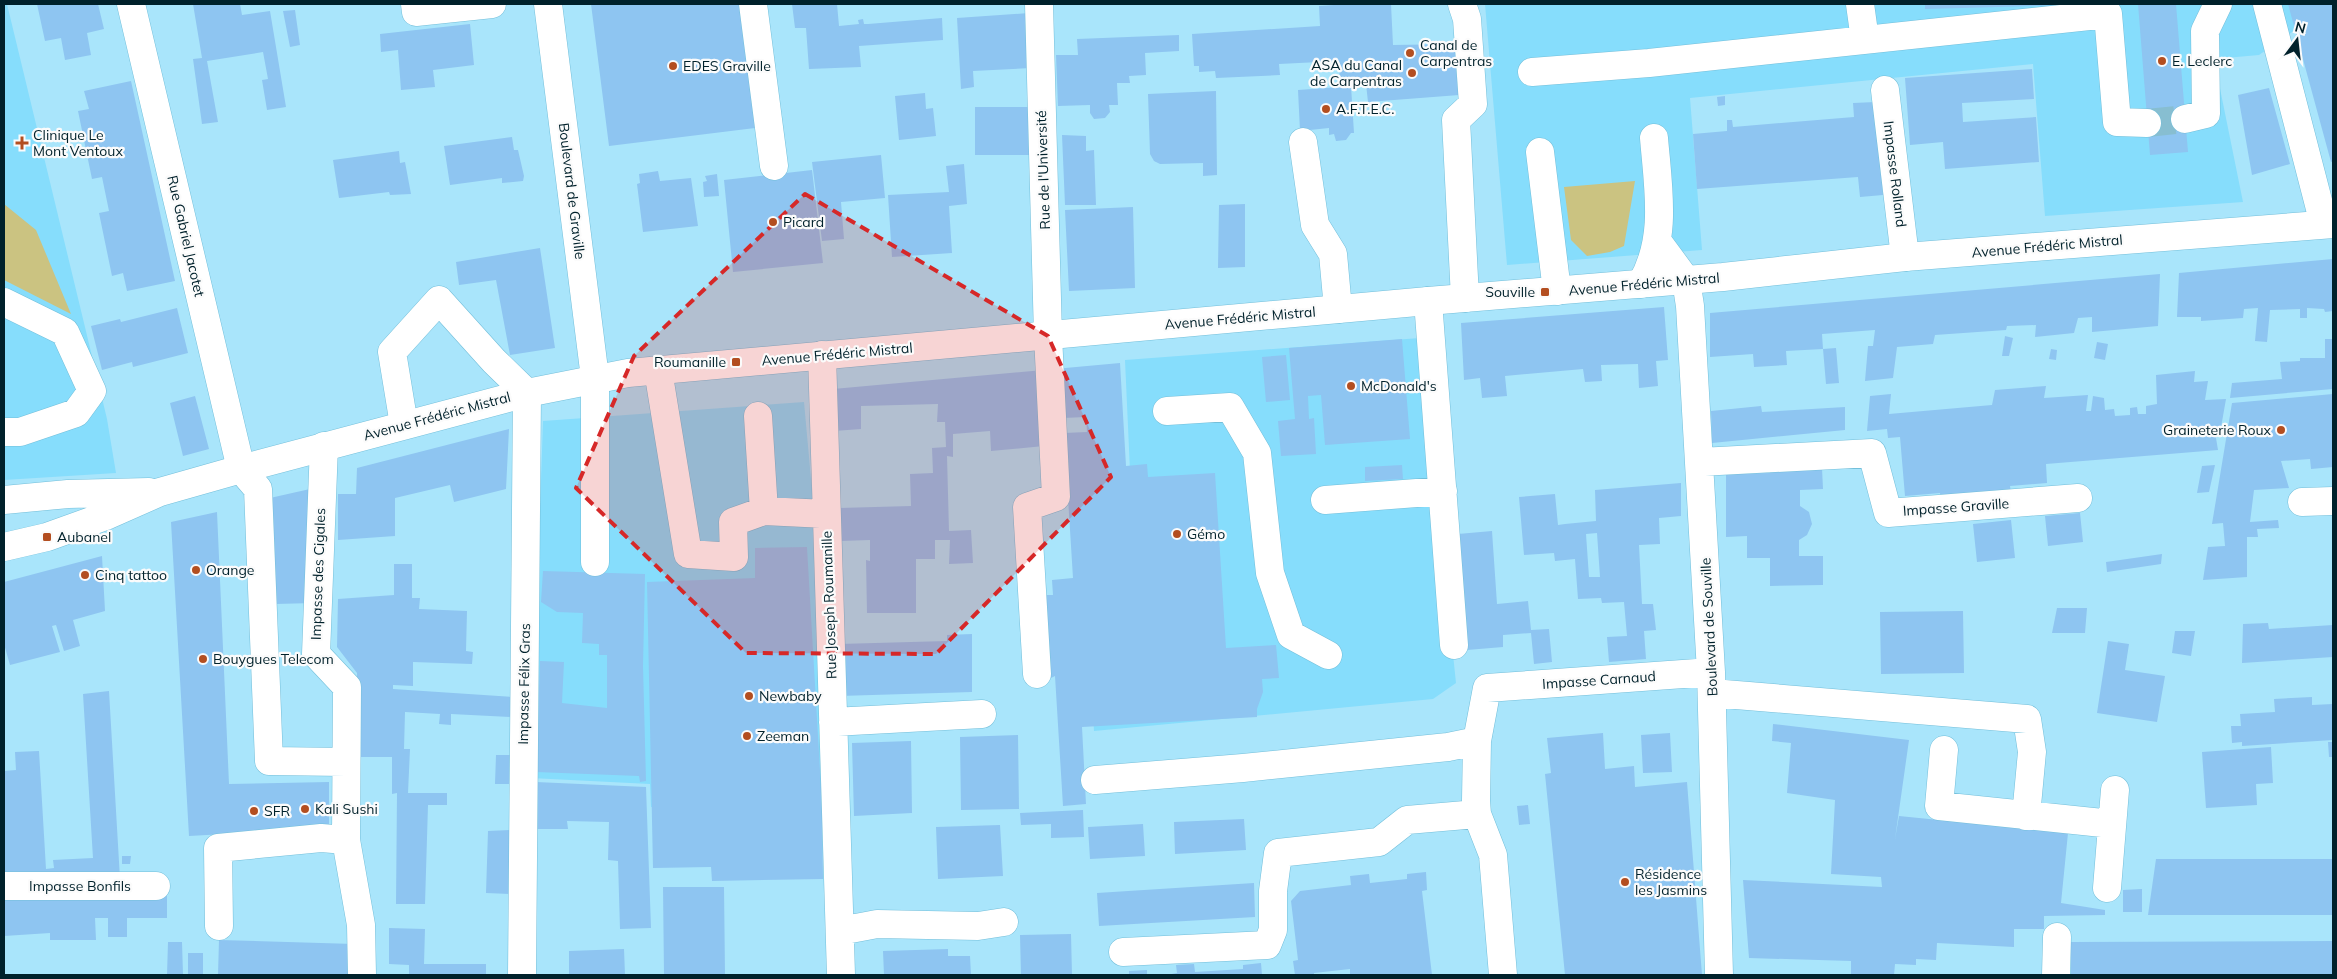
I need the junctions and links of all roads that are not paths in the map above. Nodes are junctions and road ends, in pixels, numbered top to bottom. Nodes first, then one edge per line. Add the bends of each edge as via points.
1 (131, 4) edge
2 (415, 4) edge
3 (492, 4) edge
4 (548, 4) edge
5 (753, 4) edge
6 (1039, 4) edge
7 (1462, 4) edge
8 (1860, 4) edge
9 (2218, 4) edge
10 (2267, 4) edge
11 (1865, 40) junction
12 (1532, 72) dead end
13 (1885, 90) dead end
14 (2185, 119) tunnel mouth
15 (2147, 123) tunnel mouth
16 (1654, 138) dead end
17 (1303, 142) dead end
18 (1540, 152) dead end
19 (774, 166) dead end
20 (2329, 224) edge
21 (1658, 242) junction
22 (1905, 257) junction
23 (1686, 280) junction
24 (1641, 284) junction
25 (1557, 291) junction
26 (1465, 298) junction
27 (1428, 301) junction
28 (4, 302) edge
29 (1338, 309) junction
30 (1048, 336) junction
31 (822, 355) junction
32 (658, 370) junction
33 (596, 378) junction
34 (527, 393) junction
35 (1167, 411) dead end
36 (758, 416) dead end
37 (404, 425) junction
38 (4, 432) edge
39 (324, 446) junction
40 (1700, 462) junction
41 (241, 469) junction
42 (1443, 491) junction
43 (160, 492) junction
44 (2078, 498) dead end
45 (4, 500) edge
46 (1325, 500) dead end
47 (2333, 501) edge
48 (2302, 502) dead end
49 (764, 511) junction
50 (826, 514) junction
51 (4, 547) edge
52 (595, 562) dead end
53 (1454, 645) dead end
54 (1328, 655) dead end
55 (1038, 674) dead end
56 (1712, 682) junction
57 (982, 714) dead end
58 (833, 722) junction
59 (1477, 741) junction
60 (1944, 750) dead end
61 (346, 762) junction
62 (1095, 780) dead end
63 (2115, 790) dead end
64 (1477, 814) junction
65 (2026, 816) junction
66 (2112, 824) junction
67 (346, 840) junction
68 (4, 886) edge
69 (156, 886) dead end
70 (2107, 888) dead end
71 (1004, 922) dead end
72 (219, 926) dead end
73 (840, 930) junction
74 (2057, 938) dead end
75 (1123, 952) dead end
76 (362, 975) edge
77 (522, 975) edge
78 (841, 975) edge
79 (1503, 975) edge
80 (1720, 975) edge
81 (2056, 975) edge

1 - 41 street, Rue Gabriel Jacotet
2 - 3 street via 416,12
4 - 33 street, Boulevard de Graville
5 - 19 street
6 - 30 street, Rue de l'Université
7 - 26 street via 1467,19 1473,104 1456,120
8 - 11 street
9 - 14 street via 2205,30 2206,114
10 - 20 street
11 - 12 street
11 - 15 street via 2108,14 2117,122
13 - 22 street, Impasse Rolland
16 - 21 street via 1660,220
17 - 29 street via 1315,225 1332,254
18 - 25 street
20 - 22 street, Avenue Frédéric Mistral
21 - 23 street
21 - 24 street
22 - 23 street, Avenue Frédéric Mistral
23 - 24 street, Avenue Frédéric Mistral
23 - 40 street, Boulevard de Souville
24 - 25 street, Avenue Frédéric Mistral
25 - 26 street, Avenue Frédéric Mistral
26 - 27 street, Avenue Frédéric Mistral
27 - 29 street, Avenue Frédéric Mistral
27 - 42 street
28 - 38 street via 65,332 92,391 76,412 20,432
29 - 30 street, Avenue Frédéric Mistral
30 - 31 street, Avenue Frédéric Mistral
30 - 55 street, Rue de l'Université via 1056,497 1027,507
31 - 32 street, Avenue Frédéric Mistral
31 - 50 street, Rue Joseph Roumanille
32 - 33 street, Avenue Frédéric Mistral
32 - 49 street via 688,554 734,557 733,522
33 - 34 street, Avenue Frédéric Mistral
33 - 52 street, Boulevard de Graville
34 - 37 street, Avenue Frédéric Mistral
34 - 37 street via 439,300 392,352
34 - 77 street, Impasse Félix Gras
35 - 54 street via 1230,407 1257,453 1270,573 1291,635
36 - 49 street
37 - 39 street, Avenue Frédéric Mistral
39 - 41 street, Avenue Frédéric Mistral
39 - 61 street, Impasse des Cigales via 316,654 347,687
40 - 44 street, Impasse Graville via 1872,453 1888,513
40 - 56 street, Boulevard de Souville
41 - 43 street, Avenue Frédéric Mistral
41 - 61 street via 258,489 268,761
42 - 46 street
42 - 53 street
43 - 45 street, Avenue Frédéric Mistral via 68,494
43 - 51 street, Avenue Frédéric Mistral via 47,537
47 - 48 street
49 - 50 street
50 - 58 street, Rue Joseph Roumanille
56 - 59 street, Impasse Carnaud via 1487,688
56 - 65 street, Impasse Carnaud via 2027,719 2032,752
56 - 80 street, Boulevard de Souville
57 - 58 street
58 - 73 street, Rue Joseph Roumanille
59 - 62 street via 1243,768
59 - 64 street
60 - 65 street via 1939,806
61 - 67 street, Impasse des Cigales
63 - 66 street
64 - 75 street via 1406,820 1379,842 1278,853 1273,891 1273,930 1267,945
64 - 79 street via 1493,855
65 - 66 street
66 - 70 street
67 - 72 street via 321,838 218,848
67 - 76 street, Impasse des Cigales via 360,925
68 - 69 street, Impasse Bonfils
71 - 73 street via 978,926 876,924
73 - 78 street, Rue Joseph Roumanille
74 - 81 street

